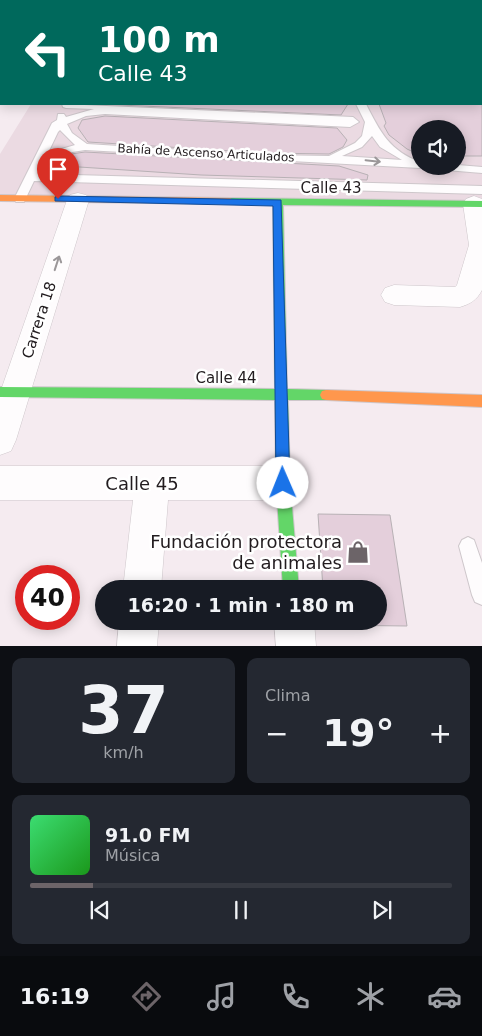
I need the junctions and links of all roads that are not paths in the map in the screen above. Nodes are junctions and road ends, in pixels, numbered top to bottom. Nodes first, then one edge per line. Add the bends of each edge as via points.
1 (67, 105) edge
2 (72, 105) edge
3 (86, 105) edge
4 (362, 105) edge
5 (105, 111) junction
6 (368, 122) junction
7 (59, 123) junction
8 (85, 147) junction
9 (326, 160) junction
10 (38, 161) junction
11 (411, 161) edge
12 (411, 164) edge
13 (466, 169) edge
14 (482, 170) edge
15 (30, 177) junction
16 (0, 198) edge
17 (20, 199) junction
18 (479, 199) edge
19 (78, 200) junction
20 (278, 202) junction
21 (481, 245) edge
22 (394, 295) dead end
23 (8, 392) edge
24 (281, 393) junction
25 (482, 401) edge
26 (0, 440) edge
27 (0, 483) edge
28 (283, 483) junction
29 (152, 484) junction
30 (468, 546) dead end
31 (143, 580) edge
32 (290, 580) edge
33 (482, 596) edge
34 (138, 630) edge
35 (295, 630) edge
36 (137, 646) edge
37 (296, 646) edge

1 - 7 lane
2 - 5 lane
3 - 5 lane via 350,119 354,122
4 - 6 lane
5 - 7 lane via 82,114
6 - 9 lane via 367,138 361,144
6 - 11 lane via 381,144
7 - 8 lane via 68,136
7 - 10 lane
8 - 9 lane, Bahía de Ascenso Articulados
8 - 10 lane, Bahía de Ascenso Articulados via 64,150
9 -> 12 lane, Bahía de Ascenso Articulados
10 - 15 lane
13 - 14 lane
15 - 17 lane
15 - 18 lane
16 - 17 street, Calle 43
17 - 19 street, Calle 43
18 - 20 street, Calle 43
18 - 21 street
19 - 20 street, Calle 43
23 -> 19 street, Carrera 18
20 - 24 street
21 - 22 street via 469,290 460,297
23 - 24 street, Calle 44
23 - 26 street, Carrera 18
24 - 25 street, Calle 44
24 - 28 street
27 - 29 street, Calle 45
28 - 29 street, Calle 45
28 - 32 street
29 - 31 street
30 - 33 lane
34 - 36 street
35 - 37 street

